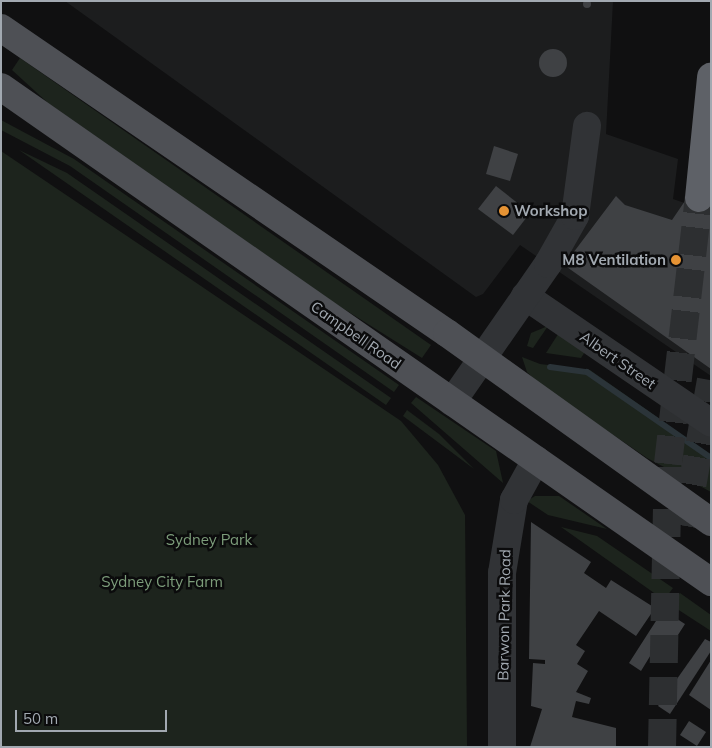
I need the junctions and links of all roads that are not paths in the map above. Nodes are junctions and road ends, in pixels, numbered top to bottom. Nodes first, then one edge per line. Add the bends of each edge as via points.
1 (1, 28) edge
2 (711, 77) edge
3 (1, 87) edge
4 (587, 126) dead end
5 (699, 198) tunnel mouth
6 (525, 296) junction
7 (482, 359) junction
8 (452, 402) junction
9 (711, 423) edge
10 (536, 460) junction
11 (711, 522) edge
12 (711, 582) edge
13 (502, 747) edge

1 - 7 main road
2 - 5 highway
3 - 8 main road, Campbell Road
4 - 6 street via 575,216 548,264
6 - 7 street
6 - 9 street, Albert Street
7 - 8 street
7 - 11 main road
8 - 10 main road, Campbell Road
10 - 12 main road, Campbell Road
10 - 13 street, Barwon Park Road via 514,500 502,573

